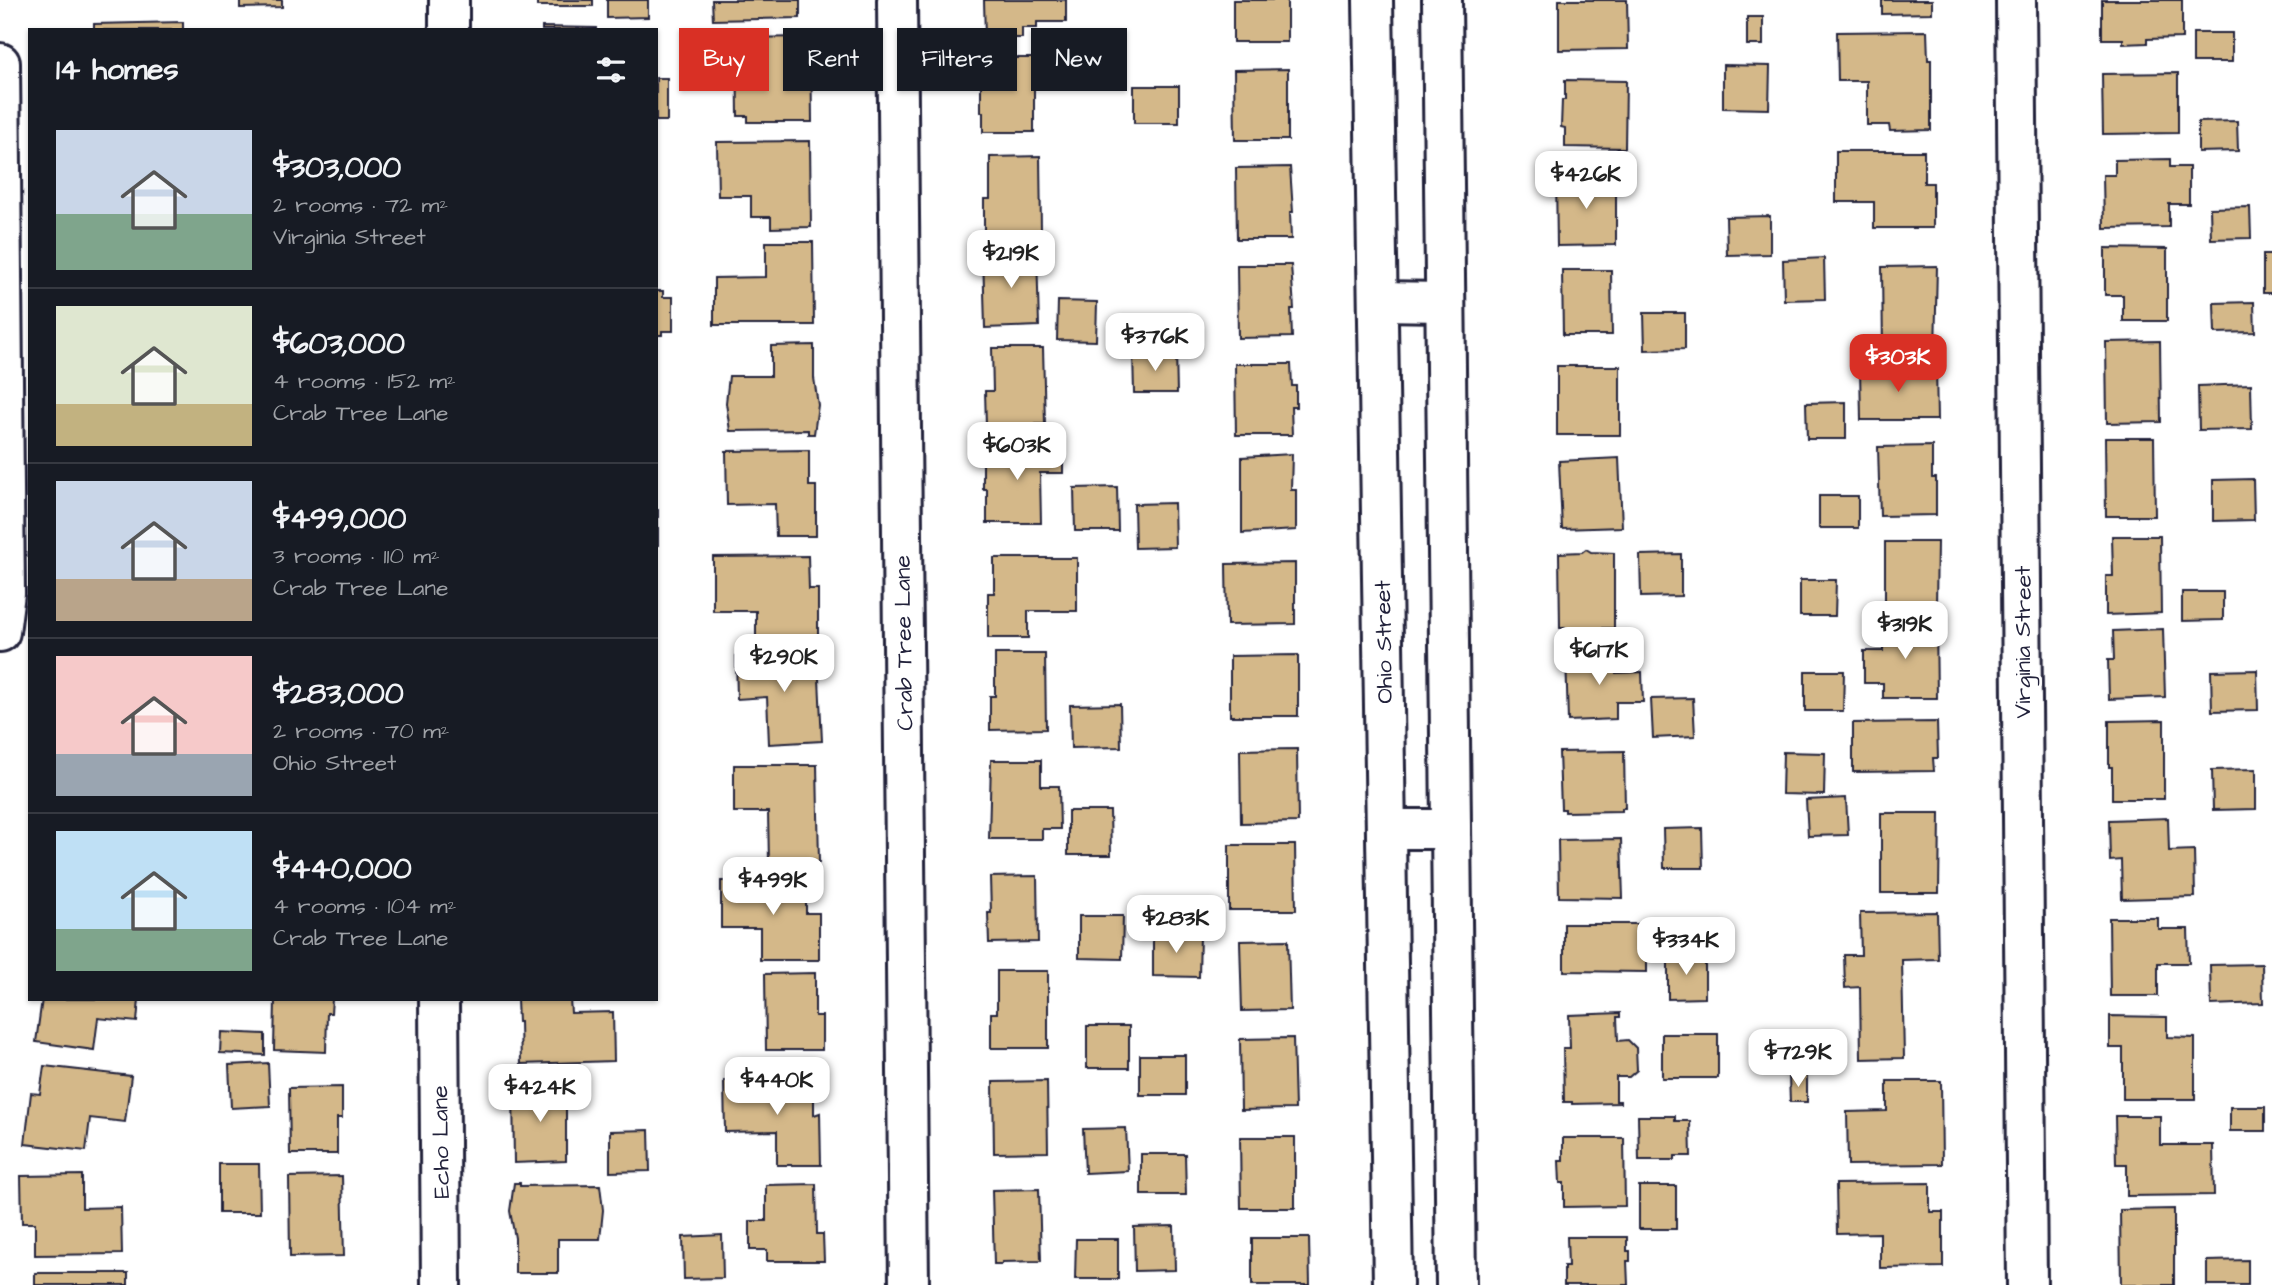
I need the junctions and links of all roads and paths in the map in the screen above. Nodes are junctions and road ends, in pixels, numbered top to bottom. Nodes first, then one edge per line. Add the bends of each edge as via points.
1 (449, 0) edge
2 (897, 0) edge
3 (1373, 0) edge
4 (1442, 0) edge
5 (2016, 0) edge
6 (449, 28) edge
7 (0, 63) edge
8 (1378, 301) junction
9 (1446, 302) junction
10 (0, 632) edge
11 (1386, 829) junction
12 (1451, 829) junction
13 (439, 1001) edge
14 (441, 1285) edge
15 (909, 1285) edge
16 (1393, 1285) edge
17 (1456, 1285) edge
18 (2027, 1285) edge

1 - 6 street
2 - 15 street, Crab Tree Lane
3 - 8 street, Ohio Street
4 - 9 street
5 - 18 street, Virginia Street
7 - 10 street via 5,593
8 - 9 street
8 - 11 street, Ohio Street
9 - 12 street
11 - 12 street
11 - 16 street, Ohio Street
12 - 17 street
13 - 14 street, Echo Lane

